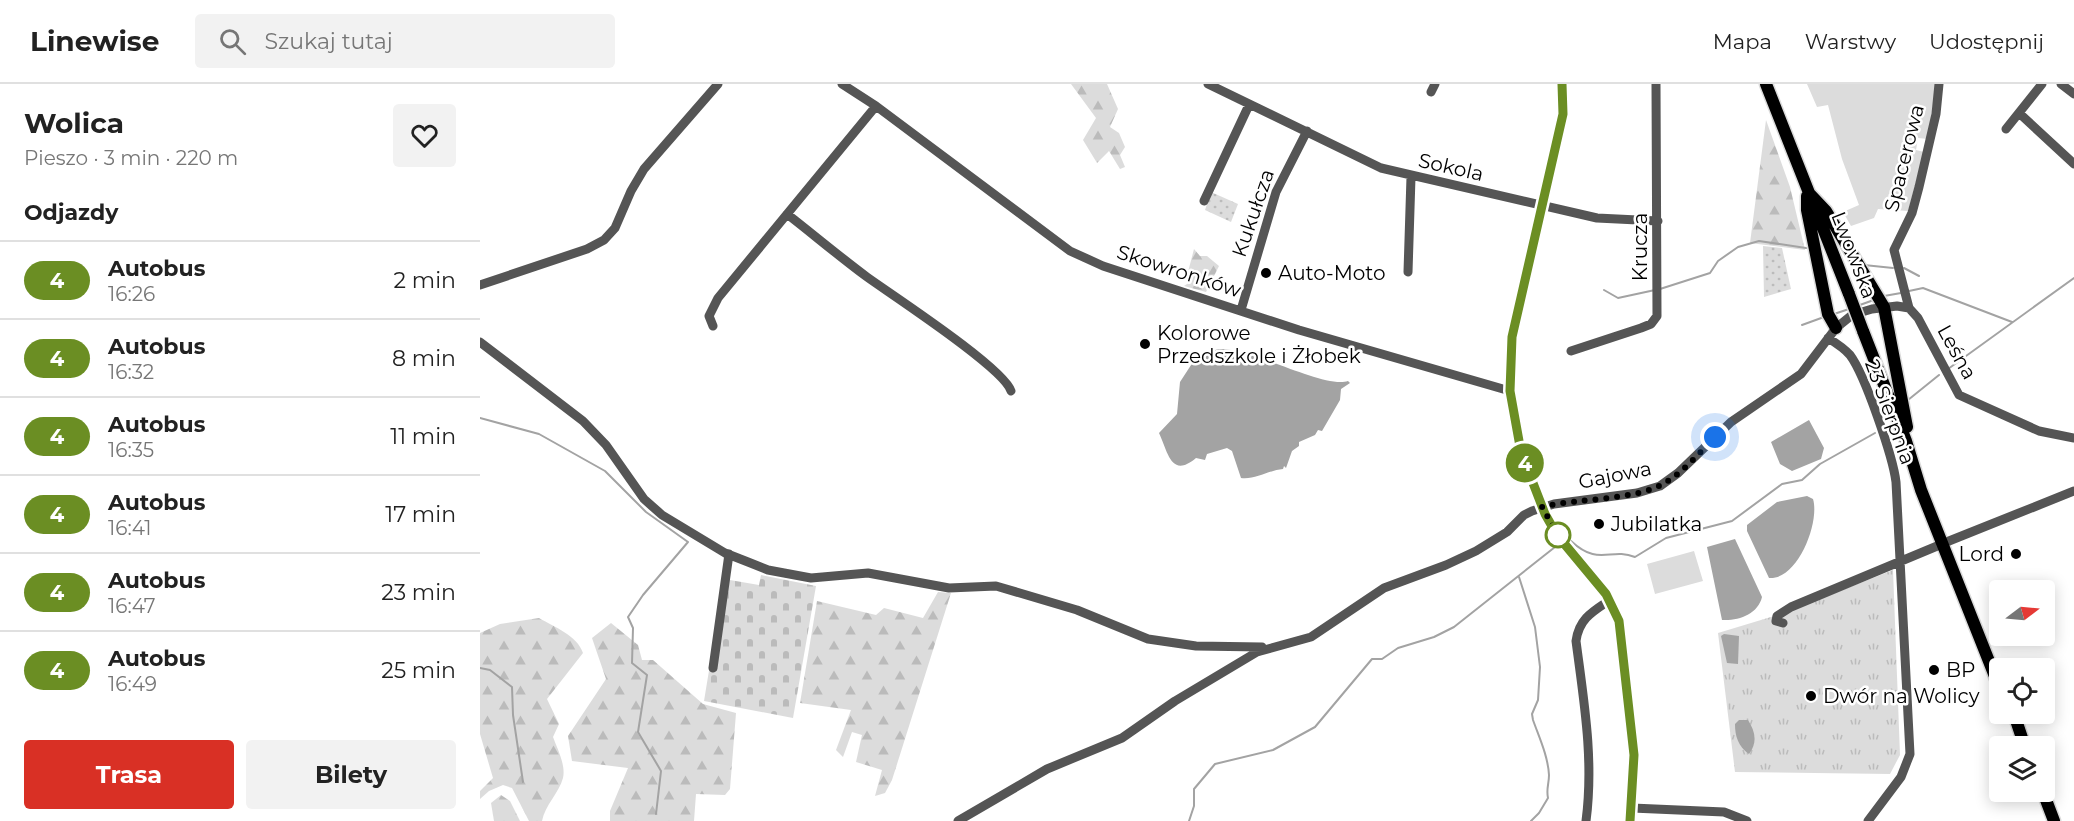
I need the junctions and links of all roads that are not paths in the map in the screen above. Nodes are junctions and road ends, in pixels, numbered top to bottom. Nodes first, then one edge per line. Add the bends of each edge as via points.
1 (718, 84) edge
2 (842, 84) edge
3 (1208, 84) edge
4 (1562, 84) edge
5 (1656, 84) edge
6 (1766, 84) edge
7 (1939, 84) edge
8 (2042, 84) edge
9 (2061, 84) edge
10 (2074, 94) edge
11 (1249, 105) junction
12 (876, 106) junction
13 (2019, 113) junction
14 (2006, 129) dead end
15 (1306, 131) junction
16 (2074, 164) edge
17 (1411, 177) junction
18 (1808, 190) junction
19 (1204, 201) dead end
20 (1542, 207) junction
21 (787, 214) junction
22 (1658, 221) junction
23 (1408, 272) dead end
24 (480, 285) edge
25 (1884, 307) junction
26 (1909, 308) junction
27 (1241, 310) junction
28 (713, 326) dead end
29 (1832, 333) junction
30 (480, 342) edge
31 (1571, 351) dead end
32 (1011, 391) dead end
33 (1510, 391) junction
34 (2074, 438) edge
35 (1906, 441) junction
36 (1917, 464) junction
37 (2074, 491) edge
38 (1542, 507) junction
39 (1945, 543) junction
40 (1899, 546) junction
41 (729, 555) junction
42 (1914, 555) junction
43 (1899, 562) junction
44 (1610, 600) junction
45 (1783, 623) dead end
46 (1268, 647) junction
47 (1994, 658) edge
48 (1989, 660) edge
49 (713, 668) dead end
50 (2047, 802) edge
51 (1632, 808) junction
52 (958, 821) edge
53 (1586, 821) edge
54 (1630, 821) edge
55 (1747, 821) edge
56 (1869, 821) edge
57 (2054, 821) edge

1 - 24 street via 644,169 615,228 604,240
2 - 12 street, Skowronków
3 - 11 street, Sokola
4 - 20 street via 1563,114
5 - 22 street, Krucza
6 - 18 main road, Lwowska
7 - 26 street, Spacerowa via 1912,213 1894,250
8 - 13 street
9 - 10 street
11 - 15 street, Sokola
11 - 19 street
12 - 21 street
12 - 27 street, Skowronków via 1070,251 1102,266
13 - 14 street
13 - 16 street
15 - 17 street, Sokola via 1381,168
15 - 27 street, Kukułcza via 1276,192
17 - 20 street, Sokola
17 - 23 street
18 - 25 main road via 1826,211
18 - 29 main road via 1807,210
18 - 35 main road, Lwowska, bridge
20 - 22 street, Sokola via 1597,218
20 - 33 street via 1512,337
21 - 28 street via 718,298 709,316
21 - 32 street via 969,350
22 - 31 street, Krucza via 1657,316 1651,324
25 - 26 street
25 - 29 street, Gajowa via 1861,311
25 - 36 main road
26 - 34 street, Leśna via 1959,395 2039,431
27 - 33 street, Skowronków
29 - 38 street, Gajowa via 1804,371 1728,424 1669,481 1637,493
29 - 40 street, 23 Sierpnia via 1851,357 1891,456
30 - 41 street via 583,421 652,507
33 - 38 street via 1521,452
35 - 36 main road, Lwowska
35 - 39 main road, Lwowska
36 - 39 main road, Lwowska
37 - 39 street
38 - 44 street via 1563,542
38 - 46 street, Gajowa via 1524,515 1476,551 1374,593 1325,630 1303,640
39 - 42 street
39 - 47 main road, Lwowska
39 - 48 main road, Lwowska
40 - 42 street
40 - 43 street, 23 Sierpnia
41 - 46 street via 768,570 811,578 867,573 949,588 996,586 1077,610 1148,639 1196,646
41 - 49 street
42 - 43 street
43 - 45 street via 1791,607 1777,616 1776,621
43 - 56 street, 23 Sierpnia via 1910,754 1901,777
44 - 51 street via 1622,631 1634,755
44 - 53 street via 1587,615 1578,627 1576,641 1590,741
46 - 52 street via 1175,701 1122,738 1047,769
50 - 57 main road
51 - 54 street
51 - 55 street via 1724,812

